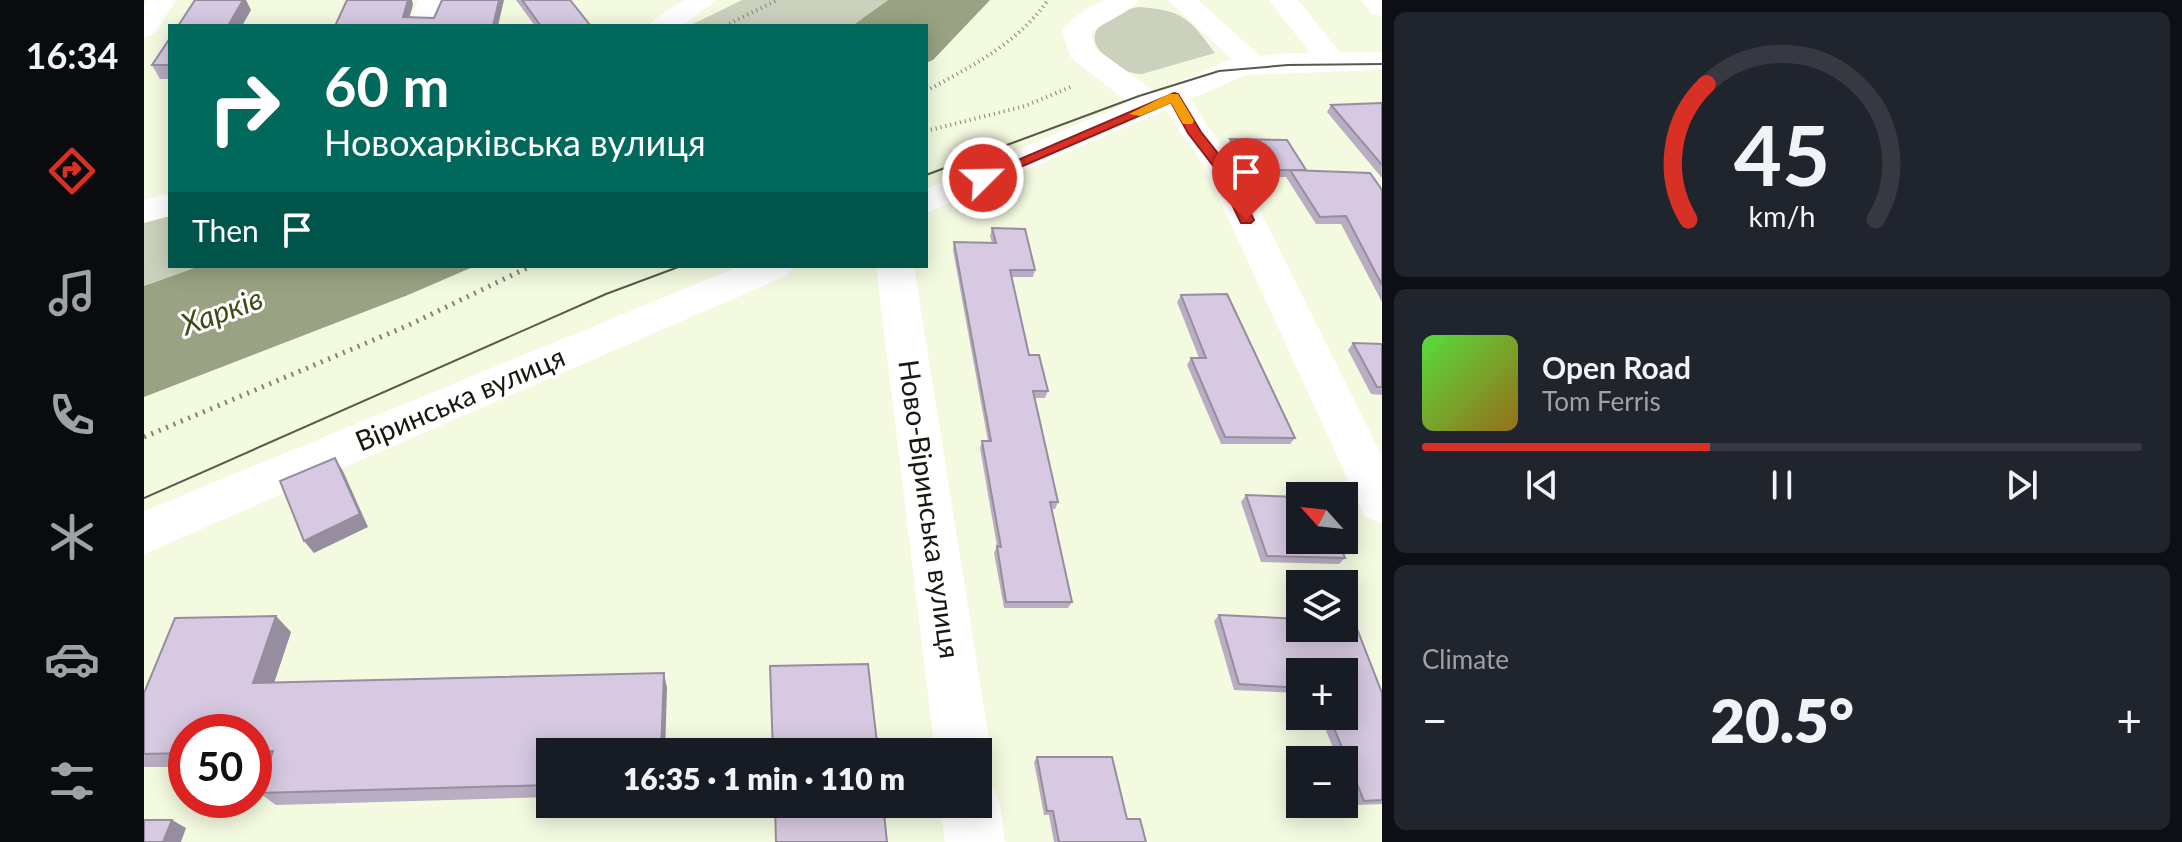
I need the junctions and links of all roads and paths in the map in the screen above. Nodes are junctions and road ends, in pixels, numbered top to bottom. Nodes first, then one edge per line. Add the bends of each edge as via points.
1 (162, 0) edge
2 (432, 0) edge
3 (703, 0) edge
4 (777, 0) edge
5 (1048, 0) edge
6 (1125, 0) edge
7 (1182, 0) edge
8 (1283, 0) edge
9 (1375, 0) edge
10 (1382, 8) edge
11 (424, 24) edge
12 (666, 24) edge
13 (729, 24) edge
14 (144, 28) edge
15 (1332, 61) junction
16 (1382, 61) edge
17 (1253, 63) junction
18 (1107, 71) junction
19 (928, 90) edge
20 (1163, 101) junction
21 (928, 130) edge
22 (928, 201) edge
23 (168, 205) edge
24 (144, 212) edge
25 (527, 268) edge
26 (770, 268) edge
27 (895, 268) edge
28 (144, 437) edge
29 (1382, 503) edge
30 (144, 533) edge
31 (961, 738) edge
32 (972, 818) edge
33 (975, 842) edge

1 - 14 street
2 - 11 street
3 - 12 street
4 - 13 path
5 - 19 path via 1018,33 982,60
6 - 18 street via 1076,31 1081,52
7 - 17 street
8 - 15 street
9 - 10 street
15 - 16 street
15 - 17 street
17 - 20 street
18 - 20 street
18 - 21 path via 1025,106
20 - 22 street
20 - 29 street via 1221,166
23 - 24 street
25 - 28 path via 409,325
26 - 30 street, Віринська вулиця
27 - 31 street, Ново-Віринська вулиця
32 - 33 street

